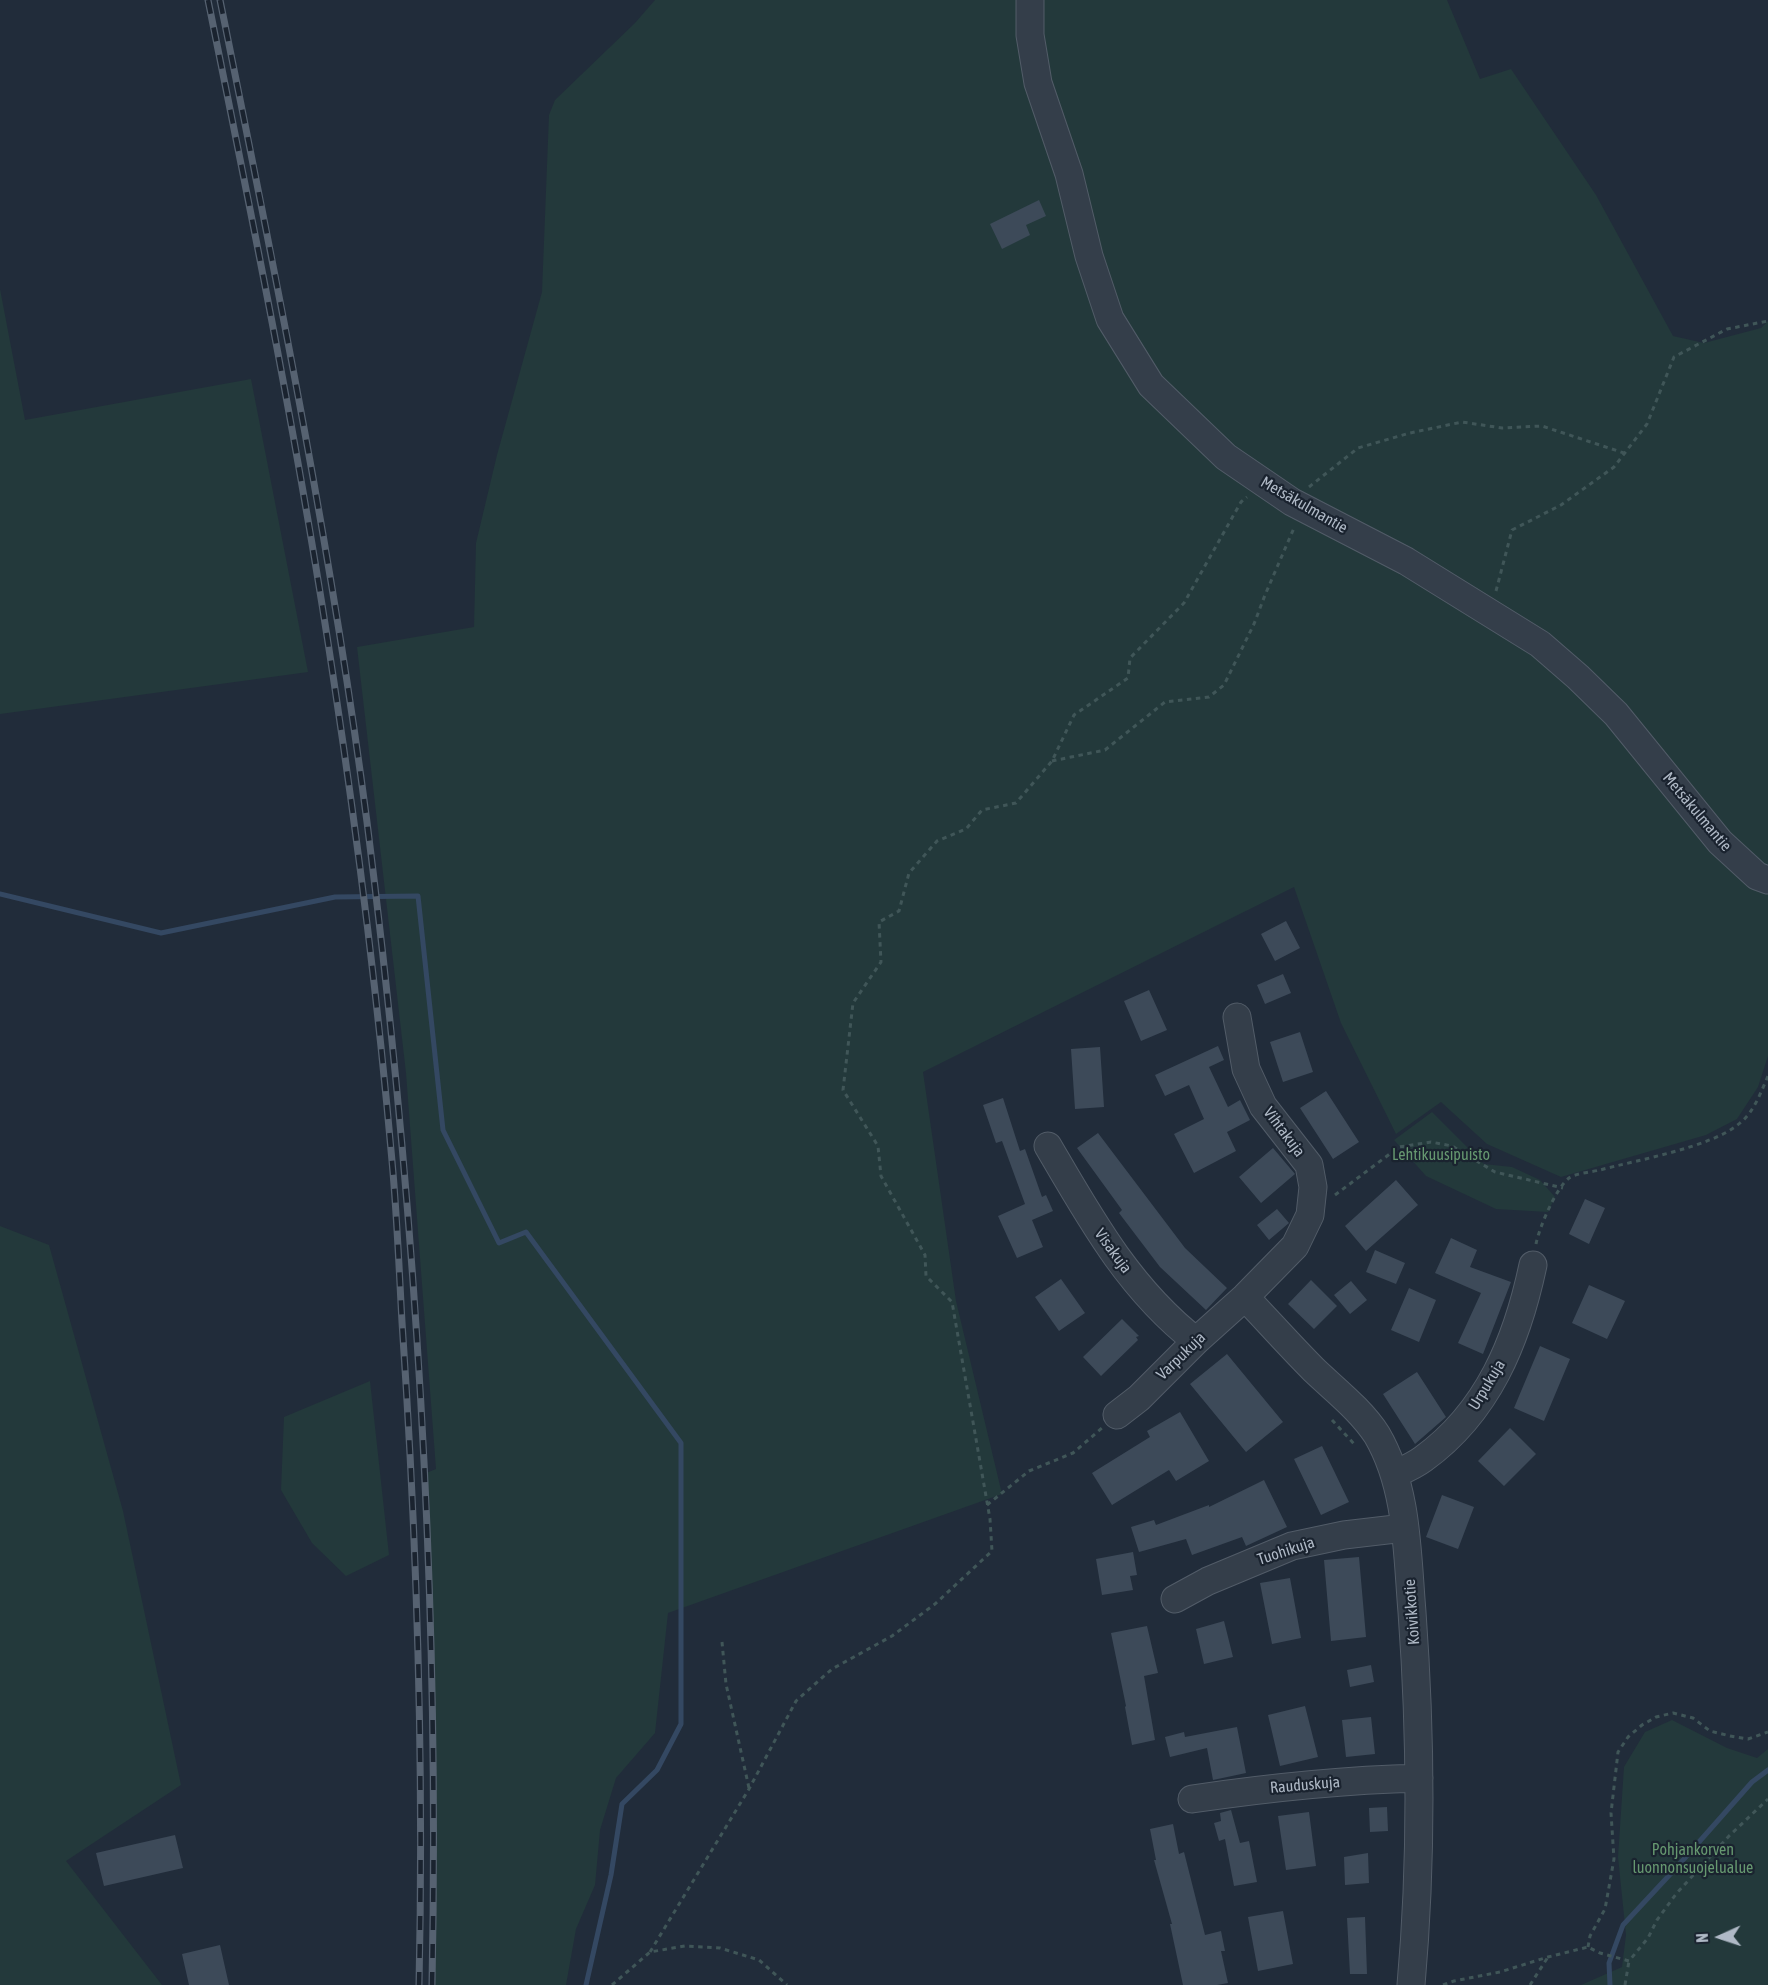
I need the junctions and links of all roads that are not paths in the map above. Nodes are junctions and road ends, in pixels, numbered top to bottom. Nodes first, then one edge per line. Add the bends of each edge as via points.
1 (1030, 0) edge
2 (1768, 880) edge
3 (1237, 1017) dead end
4 (1048, 1146) dead end
5 (1533, 1264) road end
6 (1245, 1297) junction
7 (1196, 1341) junction
8 (1116, 1415) road end
9 (1395, 1474) junction
10 (1404, 1528) junction
11 (1175, 1599) dead end
12 (1419, 1778) junction
13 (1192, 1799) dead end
14 (1411, 1985) edge

1 - 2 street, Metsäkulmantie via 1030,35 1038,83 1069,174 1089,255 1110,319 1152,385 1226,457 1297,505 1406,561 1540,644 1616,714 1720,842 1757,876
3 - 6 street, Vihtakuja via 1246,1069 1263,1106 1309,1165 1313,1187 1310,1215 1295,1246
4 - 7 street, Visakuja via 1107,1245 1177,1326
5 - 9 street, Urpukuja via 1510,1347 1476,1408 1422,1461
6 - 7 street, Varpukuja
6 - 9 street, Koivikkotie via 1351,1404 1376,1434
7 - 8 street, Varpukuja via 1139,1398
9 - 10 street, Koivikkotie
10 - 11 street, Tuohikuja via 1292,1546
10 - 12 street, Koivikkotie via 1417,1685
12 - 13 street, Rauduskuja via 1335,1781
12 - 14 street, Koivikkotie via 1417,1914

